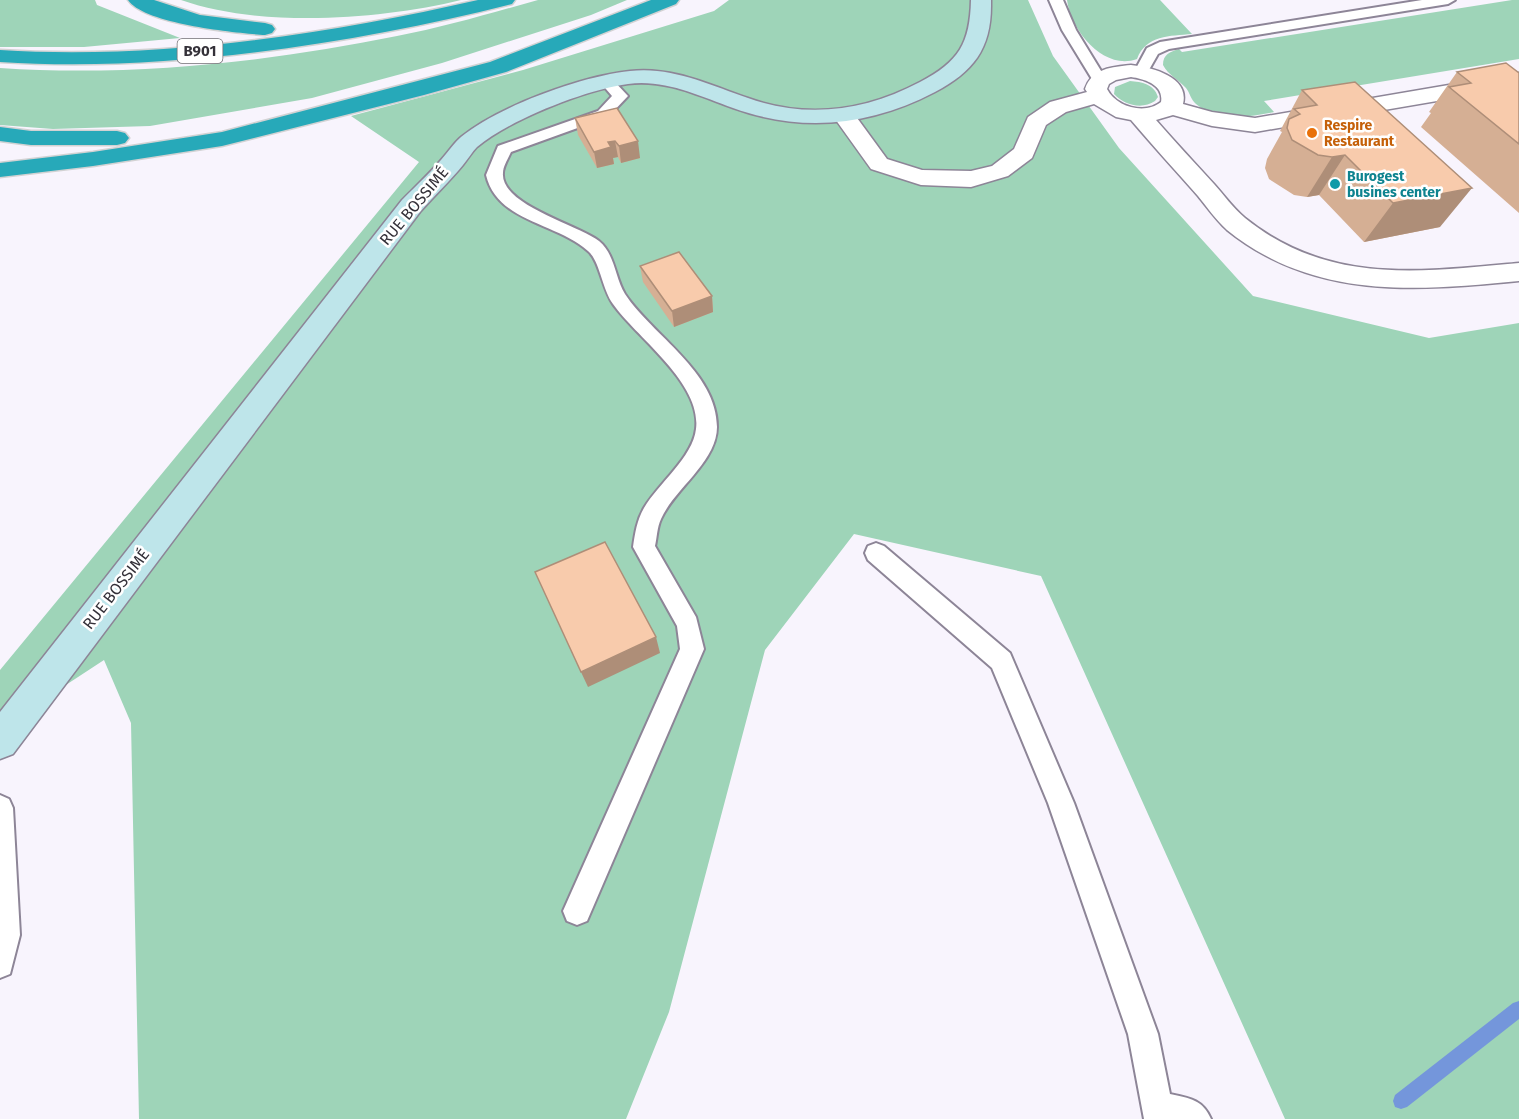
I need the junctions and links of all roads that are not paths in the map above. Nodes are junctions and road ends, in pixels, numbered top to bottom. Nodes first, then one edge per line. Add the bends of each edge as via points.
1 (138, 0) edge
2 (505, 0) edge
3 (669, 0) edge
4 (981, 0) edge
5 (1056, 0) edge
6 (1448, 0) edge
7 (360, 29) junction
8 (0, 56) edge
9 (1141, 72) junction
10 (1519, 80) edge
11 (607, 82) junction
12 (1099, 88) junction
13 (1171, 107) junction
14 (1139, 115) junction
15 (844, 116) junction
16 (298, 118) junction
17 (0, 134) edge
18 (0, 170) edge
19 (1519, 272) edge
20 (876, 553) dead end
21 (0, 741) edge
22 (0, 808) edge
23 (577, 911) dead end
24 (0, 964) edge
25 (1159, 1113) edge
26 (1194, 1119) edge

1 - 7 highway, B901 via 210,25 272,30
2 - 7 highway, B901
3 - 16 highway via 498,67
4 - 15 street, RUE BOSSIMÉ via 980,26 972,49 951,71 921,92
5 - 12 lane
6 - 9 lane via 1165,45 1152,51
7 - 8 highway, B901 via 235,48 121,57
9 - 12 street via 1118,72
9 - 13 street via 1167,84 1175,99
10 - 13 street via 1255,125 1201,118
11 - 15 street, RUE BOSSIMÉ via 631,77 681,80 778,114
11 - 21 street, RUE BOSSIMÉ via 536,105 463,149 411,206
11 - 23 lane via 620,96 603,114 504,149 494,175 499,191 509,202 596,248 618,298 693,385 703,406 707,429 699,451 651,517 644,547 688,624 692,649
12 - 14 street via 1112,108
12 - 15 street via 1036,122 1024,153 1000,171 971,179 921,177 879,164
13 - 14 street via 1152,115
14 - 19 street via 1236,224 1275,252 1307,267 1356,278 1450,279
16 - 17 highway via 128,138 30,138
16 - 18 highway via 222,139
20 - 25 lane via 1000,661 1061,803 1139,1023
22 - 24 lane via 6,935
25 - 26 lane via 1189,1113

